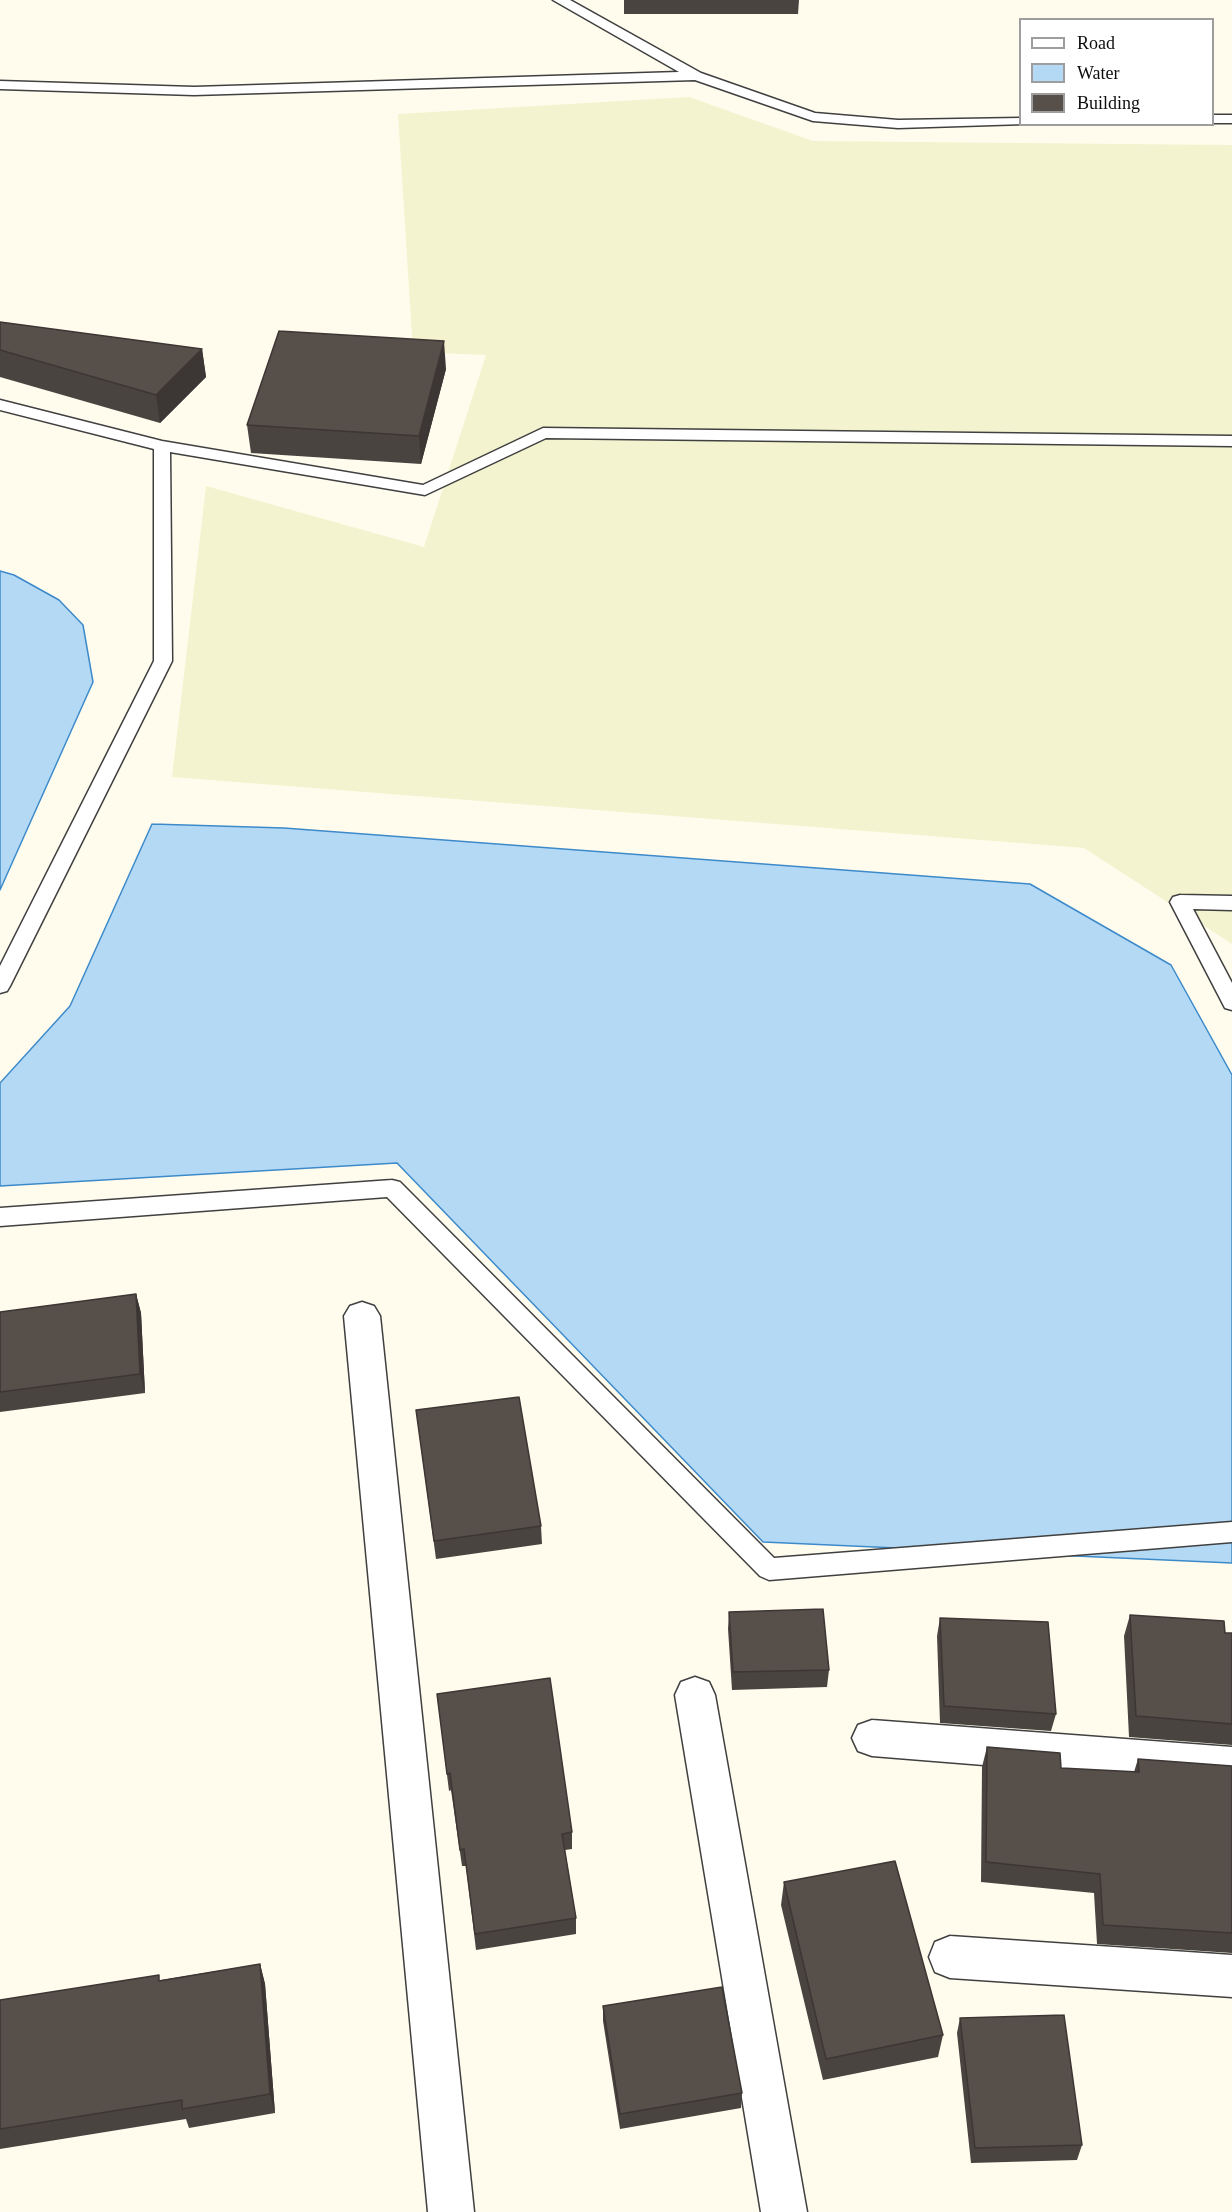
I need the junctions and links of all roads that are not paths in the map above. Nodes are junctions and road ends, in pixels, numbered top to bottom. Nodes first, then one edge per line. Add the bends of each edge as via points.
1 (560, 0) edge
2 (696, 76) junction
3 (0, 85) edge
4 (1214, 119) edge
5 (1232, 119) edge
6 (1019, 122) edge
7 (0, 405) edge
8 (1232, 441) edge
9 (162, 446) junction
10 (1232, 903) edge
11 (0, 986) edge
12 (1232, 1003) edge
13 (0, 1217) edge
14 (362, 1316) dead end
15 (1232, 1532) edge
16 (695, 1695) dead end
17 (873, 1738) dead end
18 (1232, 1766) edge
19 (950, 1957) dead end
20 (1232, 1976) edge
21 (451, 2212) edge
22 (784, 2212) edge

1 - 2 lane
2 - 3 lane via 194,91
2 - 6 lane via 813,117 898,124
4 - 5 lane
7 - 9 lane
8 - 9 lane via 543,433 425,490
9 - 11 lane via 163,661
10 - 12 lane via 1180,902
13 - 15 lane via 392,1188 769,1569
14 - 21 street
16 - 22 street
17 - 18 street
19 - 20 street

